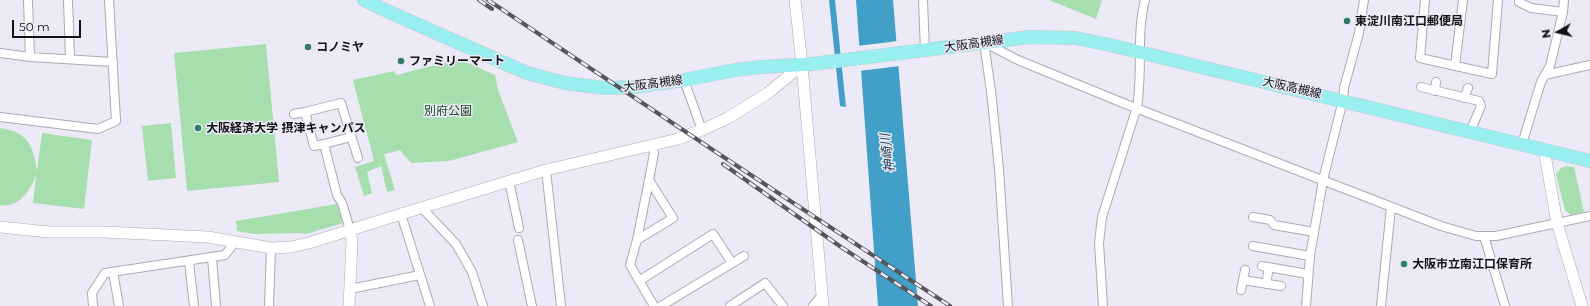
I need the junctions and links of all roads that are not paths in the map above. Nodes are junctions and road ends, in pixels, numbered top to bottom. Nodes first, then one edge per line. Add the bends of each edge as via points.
1 (28, 0) edge
2 (68, 0) edge
3 (109, 0) edge
4 (364, 0) edge
5 (795, 0) edge
6 (923, 0) edge
7 (1145, 0) edge
8 (1364, 0) edge
9 (1426, 0) edge
10 (1463, 0) edge
11 (1498, 0) edge
12 (1519, 0) edge
13 (1564, 0) edge
14 (1563, 12) junction
15 (984, 43) junction
16 (920, 51) junction
17 (1140, 52) junction
18 (0, 53) edge
19 (30, 57) junction
20 (70, 59) junction
21 (113, 62) junction
22 (807, 64) junction
23 (1590, 65) edge
24 (1456, 66) junction
25 (1545, 75) junction
26 (684, 80) junction
27 (1436, 82) dead end
28 (1421, 87) dead end
29 (1468, 88) dead end
30 (1435, 91) junction
31 (1464, 98) junction
32 (1344, 100) junction
33 (1136, 107) junction
34 (305, 112) junction
35 (294, 114) dead end
36 (0, 117) edge
37 (702, 130) junction
38 (1470, 132) junction
39 (351, 137) junction
40 (324, 144) junction
41 (1522, 144) junction
42 (652, 145) junction
43 (1544, 149) junction
44 (358, 158) dead end
45 (1590, 161) edge
46 (546, 170) junction
47 (649, 180) junction
48 (1323, 180) junction
49 (509, 181) junction
50 (1391, 207) junction
51 (422, 208) junction
52 (401, 214) junction
53 (1590, 216) edge
54 (1253, 217) dead end
55 (1557, 223) junction
56 (0, 227) edge
57 (519, 228) dead end
58 (350, 230) junction
59 (1314, 232) junction
60 (1484, 236) junction
61 (518, 240) dead end
62 (637, 240) junction
63 (235, 242) junction
64 (1254, 246) dead end
65 (271, 248) junction
66 (744, 256) dead end
67 (1310, 256) junction
68 (212, 258) junction
69 (189, 262) junction
70 (732, 264) junction
71 (1245, 270) dead end
72 (113, 272) junction
73 (1308, 274) junction
74 (420, 275) junction
75 (1243, 280) junction
76 (639, 281) junction
77 (1266, 284) junction
78 (1281, 286) dead end
79 (350, 289) junction
80 (1241, 290) dead end
81 (822, 301) edge
82 (1008, 303) edge
83 (733, 305) edge
84 (93, 306) edge
85 (118, 306) edge
86 (194, 306) edge
87 (216, 306) edge
88 (269, 306) edge
89 (349, 306) edge
90 (430, 306) edge
91 (483, 306) edge
92 (532, 306) edge
93 (561, 306) edge
94 (654, 306) edge
95 (661, 306) edge
96 (783, 306) edge
97 (813, 306) edge
98 (1015, 306) edge
99 (1103, 306) edge
100 (1306, 306) edge
101 (1381, 306) edge
102 (1505, 306) edge
103 (1582, 306) edge

1 - 19 street
2 - 20 street
3 - 21 street
4 - 26 main road, 大阪高槻線 via 508,66 550,80 614,88
5 - 22 street
6 - 16 street
7 - 17 street via 1142,9
8 - 32 street via 1359,33 1344,88
9 - 24 street via 1420,58
10 - 24 street
11 - 24 street via 1492,74
12 - 14 street via 1531,8
13 - 14 street
14 - 25 street via 1550,66
15 - 16 main road, 大阪高槻線
15 - 17 main road, 大阪高槻線 via 1030,37 1075,38
15 - 33 street via 1018,60
15 - 82 street via 992,91
16 - 22 main road, 大阪高槻線
17 - 32 main road, 大阪高槻線
17 - 33 street via 1140,88
18 - 19 street
19 - 20 street
20 - 21 street
21 - 36 street via 116,121 98,129
22 - 26 main road, 大阪高槻線 via 735,70
22 - 37 street via 768,94
22 - 81 street
23 - 25 street
25 - 41 street
26 - 37 street
27 - 30 street
28 - 30 street
29 - 31 street
30 - 31 street
31 - 38 street via 1479,101 1480,106
32 - 38 main road, 大阪高槻線
32 - 48 street
33 - 48 street
33 - 99 street via 1102,217 1099,243
34 - 35 street
34 - 39 street via 344,102
34 - 40 street via 314,146
37 - 42 street
38 - 41 main road, 大阪高槻線
39 - 40 street
39 - 44 street
40 - 58 street via 337,195
41 - 43 main road, 大阪高槻線
42 - 46 street
42 - 47 street via 654,154
43 - 45 main road, 大阪高槻線
43 - 55 street
46 - 49 street
46 - 93 street
47 - 62 street
47 - 62 street via 673,218
48 - 50 street
48 - 59 street
49 - 51 street
49 - 57 street
50 - 60 street via 1465,234
50 - 101 street
51 - 52 street
51 - 91 street via 456,244 472,272
52 - 58 street
52 - 74 street
53 - 55 street
54 - 59 street via 1270,220 1274,226
55 - 60 street via 1496,236
55 - 103 street
56 - 63 street via 49,232 208,237
58 - 65 street via 309,243
58 - 79 street
59 - 67 street
60 - 102 street
61 - 92 street
62 - 76 street via 630,265
63 - 65 street
63 - 68 street via 225,255
64 - 67 street via 1262,251
65 - 88 street
66 - 70 street
67 - 73 street
68 - 69 street
68 - 87 street
69 - 72 street
69 - 86 street
70 - 76 street via 713,234
70 - 95 street
71 - 75 street
72 - 84 street via 105,273 92,293
72 - 85 street
73 - 77 street via 1265,267
73 - 100 street
74 - 79 street
74 - 90 street
75 - 77 street
75 - 80 street
76 - 94 street
77 - 78 street
79 - 89 street
81 - 97 street
82 - 98 street
83 - 96 street via 765,283

